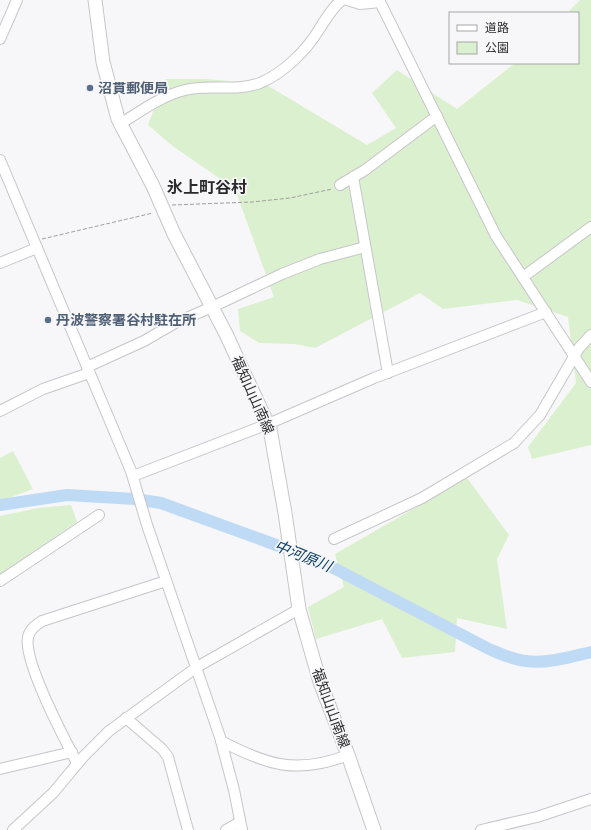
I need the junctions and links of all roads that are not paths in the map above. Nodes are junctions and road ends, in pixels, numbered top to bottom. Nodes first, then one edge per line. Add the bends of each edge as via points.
1 (17, 0) edge
2 (95, 0) edge
3 (342, 0) edge
4 (348, 0) edge
5 (379, 1) edge
6 (0, 39) edge
7 (437, 116) junction
8 (120, 124) junction
9 (0, 160) edge
10 (353, 177) junction
11 (340, 185) road end
12 (591, 227) edge
13 (35, 245) junction
14 (365, 247) junction
15 (0, 263) edge
16 (523, 277) junction
17 (212, 308) junction
18 (546, 312) junction
19 (591, 334) edge
20 (574, 357) junction
21 (88, 370) junction
22 (388, 373) junction
23 (591, 382) edge
24 (0, 411) edge
25 (268, 424) junction
26 (134, 480) junction
27 (99, 515) dead end
28 (334, 539) dead end
29 (0, 581) edge
30 (166, 581) junction
31 (299, 609) junction
32 (197, 667) junction
33 (126, 718) junction
34 (221, 741) junction
35 (72, 752) junction
36 (348, 755) junction
37 (78, 763) junction
38 (0, 769) edge
39 (591, 799) edge
40 (241, 826) edge
41 (13, 830) edge
42 (188, 830) edge
43 (226, 830) edge
44 (374, 830) edge
45 (481, 830) edge

1 - 6 street
2 - 8 main road, 福知山山南線 via 103,62
3 - 8 street via 332,8 306,46 282,70 260,83 184,90 158,100
4 - 5 street via 360,4
5 - 7 street
7 - 10 street
7 - 16 street via 496,236
8 - 17 main road, 福知山山南線
9 - 13 street
10 - 11 street
10 - 14 street
12 - 16 street
13 - 15 street
13 - 21 street
14 - 17 street via 301,266
14 - 22 street
16 - 18 street
17 - 21 street via 175,323
17 - 25 main road, 福知山山南線
18 - 20 street
18 - 22 street
19 - 20 street
20 - 23 street
20 - 28 street via 540,415 514,443 422,498
21 - 24 street
21 - 26 street
22 - 25 street
25 - 26 street
25 - 31 main road, 福知山山南線 via 277,461
26 - 30 street
27 - 29 street
30 - 32 street
30 - 35 street via 42,621 33,627 28,636 36,676
31 - 32 street
31 - 36 main road, 福知山山南線 via 320,682
32 - 33 street
32 - 34 street
33 - 37 street via 109,730
33 - 42 street via 168,757
34 - 36 street via 264,761 284,766 295,767 326,762
34 - 40 street
35 - 37 street
35 - 38 street
36 - 44 main road, 福知山山南線
37 - 41 street via 53,793
39 - 45 street via 537,817
40 - 43 street

